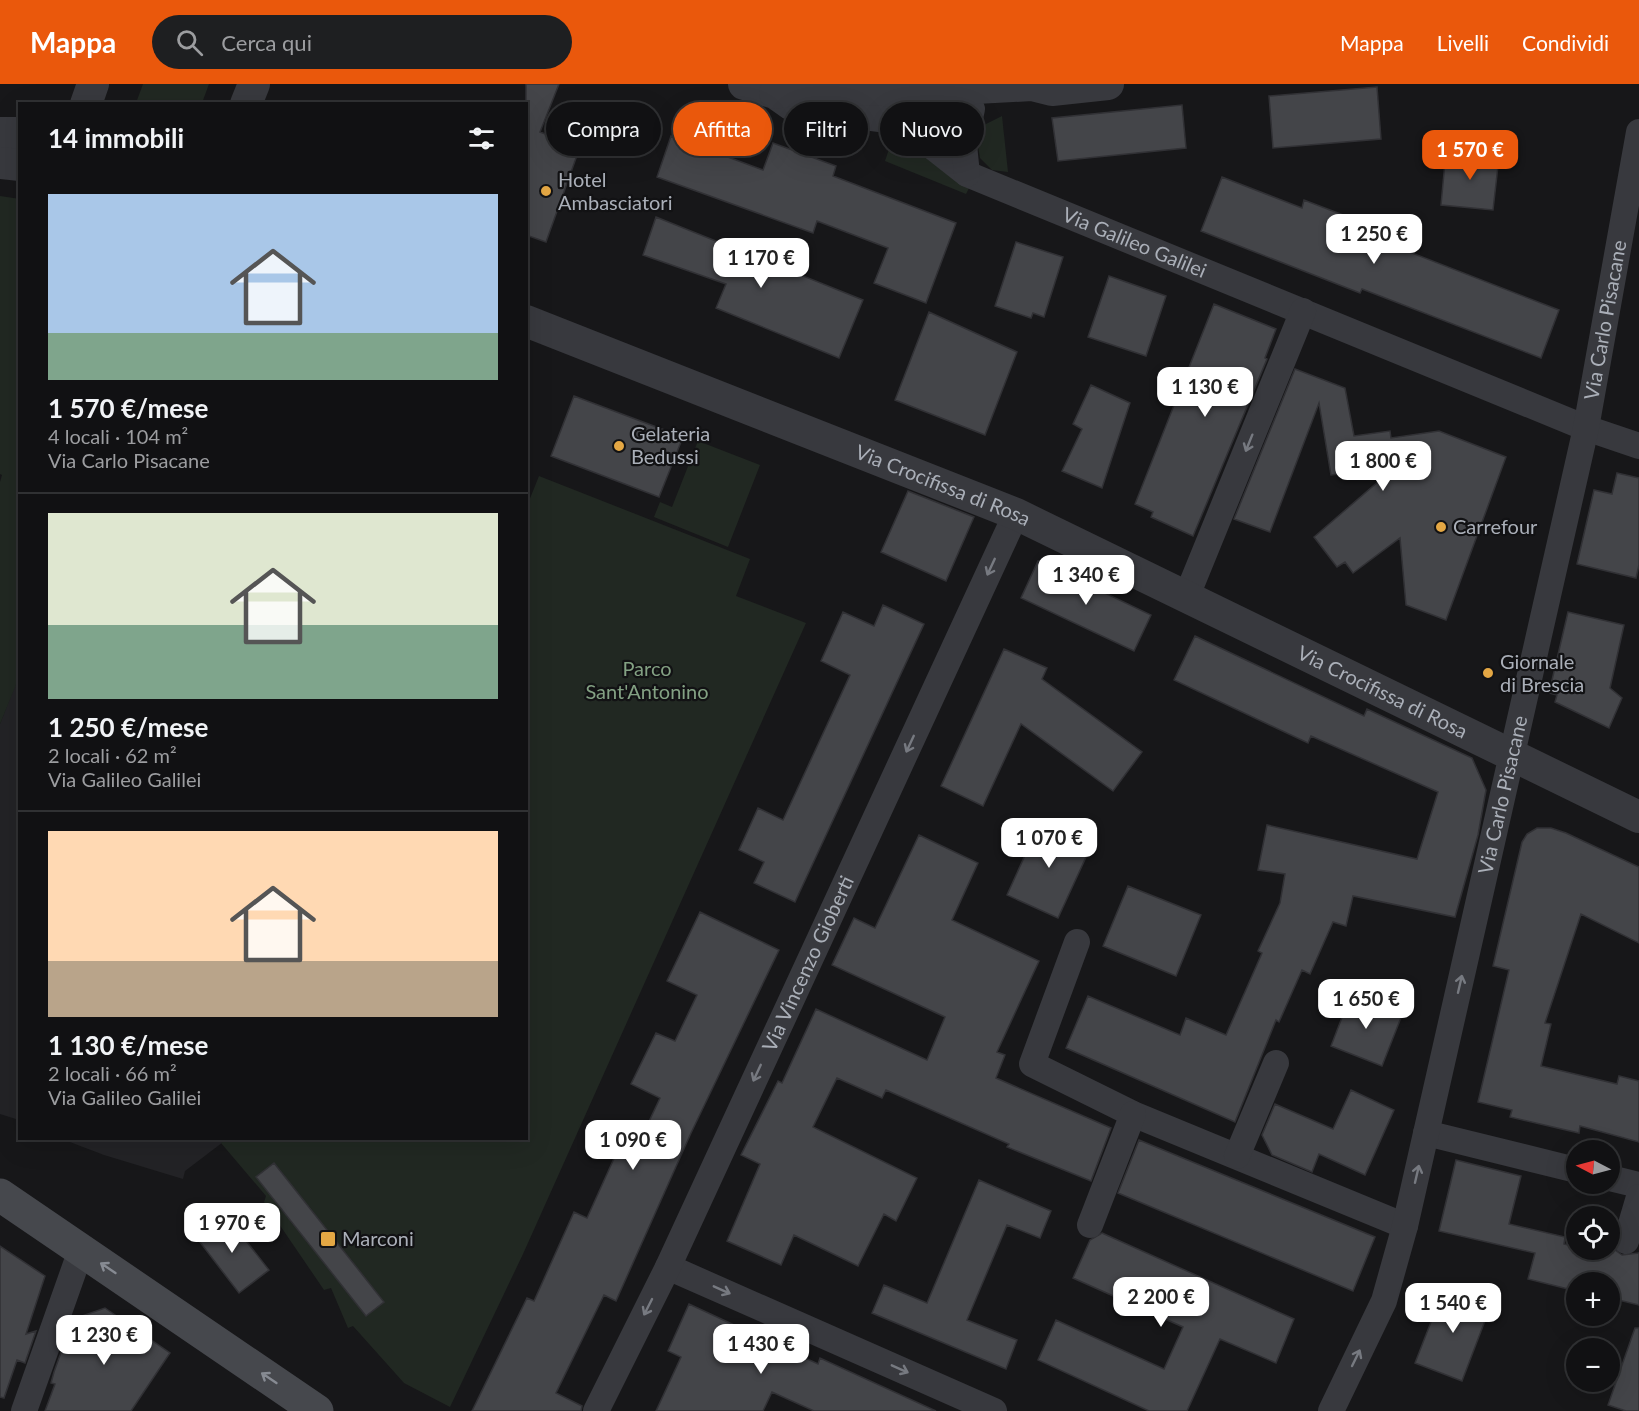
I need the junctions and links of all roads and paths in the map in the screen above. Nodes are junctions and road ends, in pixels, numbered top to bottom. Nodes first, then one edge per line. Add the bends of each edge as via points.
1 (93, 84) edge
2 (254, 84) edge
3 (744, 84) edge
4 (1108, 84) edge
5 (1052, 90) junction
6 (775, 93) junction
7 (87, 102) edge
8 (247, 102) edge
9 (984, 107) edge
10 (880, 116) edge
11 (1639, 132) edge
12 (0, 133) edge
13 (18, 133) edge
14 (944, 156) edge
15 (965, 156) edge
16 (967, 174) junction
17 (1303, 311) junction
18 (528, 322) edge
19 (1586, 428) junction
20 (1639, 446) edge
21 (1016, 514) junction
22 (1186, 598) junction
23 (1511, 756) junction
24 (1639, 817) edge
25 (1077, 942) dead end
26 (1276, 1063) dead end
27 (1134, 1114) junction
28 (1426, 1133) junction
29 (1237, 1156) junction
30 (1566, 1168) edge
31 (1620, 1180) edge
32 (1639, 1185) edge
33 (0, 1195) edge
34 (1639, 1197) edge
35 (1090, 1225) dead end
36 (1405, 1226) junction
37 (1626, 1241) dead end
38 (81, 1250) junction
39 (668, 1267) junction
40 (24, 1411) edge
41 (317, 1411) edge
42 (596, 1411) edge
43 (994, 1411) edge
44 (1331, 1411) edge

1 - 7 street
2 - 8 street
3 - 6 street
4 - 5 street
5 - 6 street via 1032,86 920,91 807,88
5 - 9 street via 1032,101
6 - 10 street via 792,105
11 - 19 street, Via Carlo Pisacane
12 - 13 street
14 - 16 street, Via Galileo Galilei
15 - 16 street
16 - 17 street, Via Galileo Galilei
17 - 19 street, Via Galileo Galilei
17 -> 22 street
18 - 21 street, Via Crocifissa di Rosa
19 - 20 street, Via Galileo Galilei
19 - 23 street, Via Carlo Pisacane
21 - 22 street, Via Crocifissa di Rosa
21 -> 39 street, Via Vincenzo Gioberti
22 - 23 street, Via Crocifissa di Rosa
23 - 24 street, Via Crocifissa di Rosa
28 -> 23 street, Via Carlo Pisacane
25 - 27 street via 1032,1064
26 - 29 street
27 - 29 street
27 - 35 street
28 - 30 street
36 -> 28 street, Via Carlo Pisacane
29 - 36 street
31 - 32 street
33 - 38 main road
34 - 37 street
44 -> 36 street, Via Carlo Pisacane via 1384,1301
38 - 40 street
41 -> 38 main road
39 -> 42 street, Via Vincenzo Gioberti
39 -> 43 street

